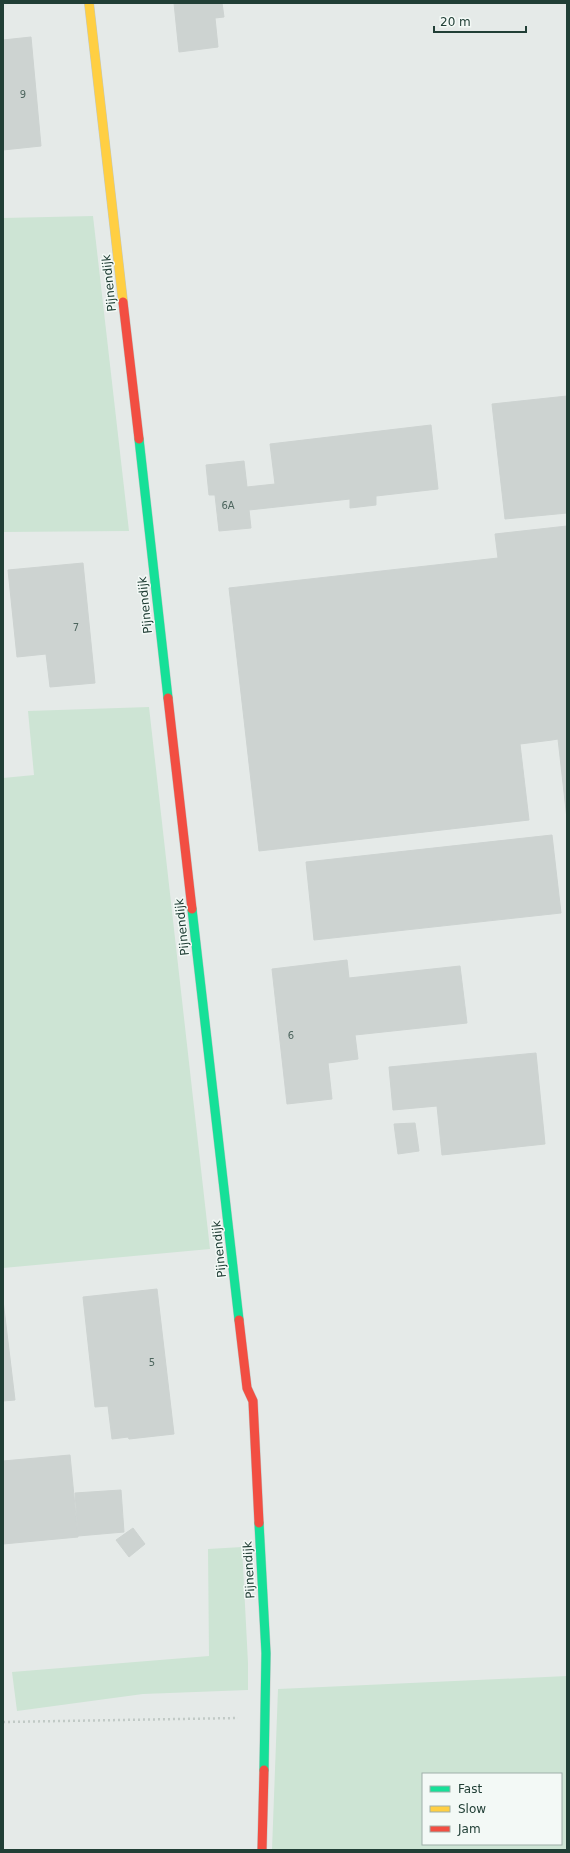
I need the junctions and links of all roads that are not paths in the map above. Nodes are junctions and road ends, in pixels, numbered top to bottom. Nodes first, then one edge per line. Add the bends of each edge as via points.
1 (89, 3) edge
2 (262, 1850) edge

1 - 2 street, Pijnendijk via 246,1388 253,1401 266,1653

